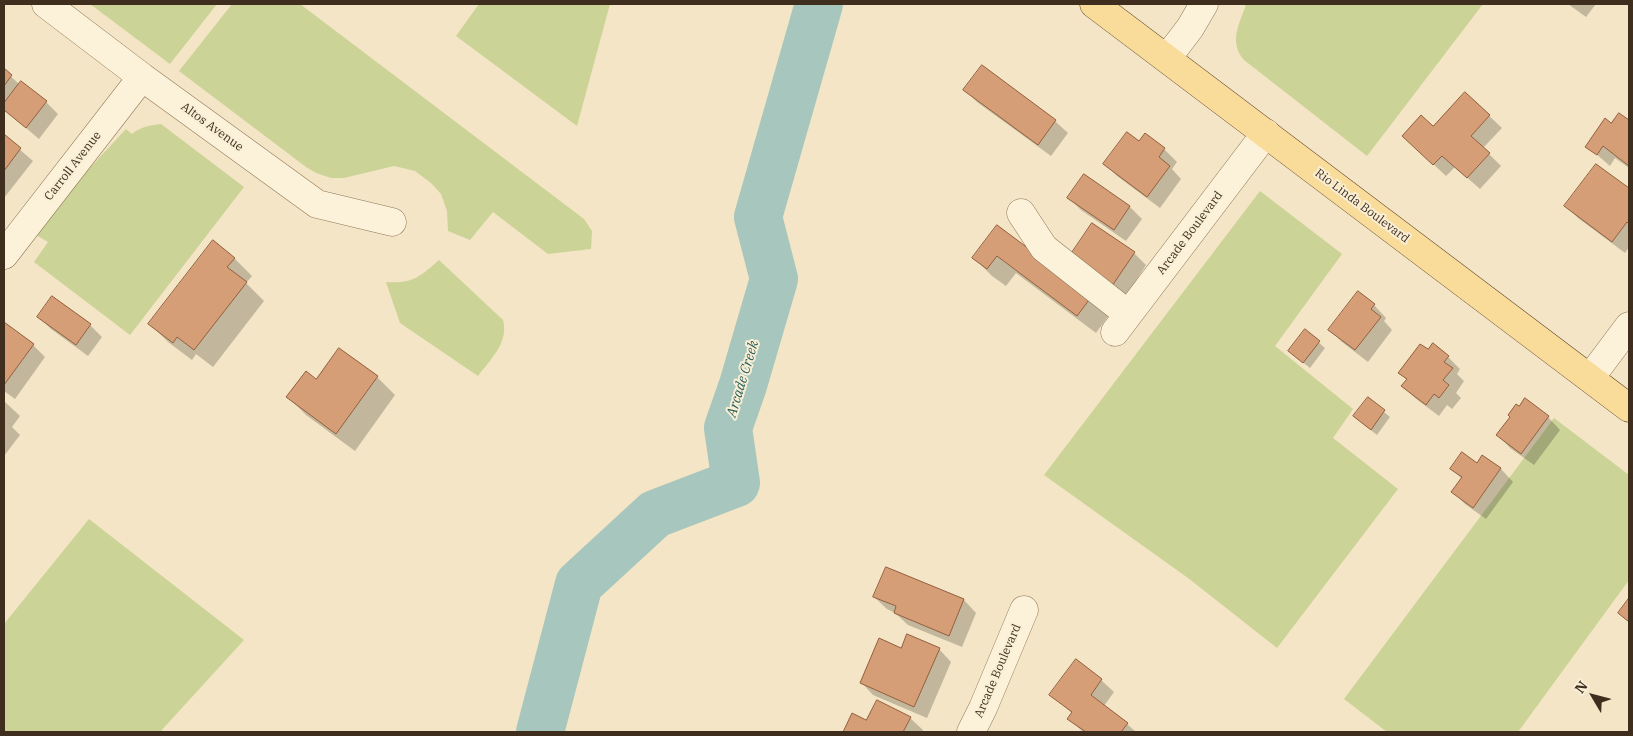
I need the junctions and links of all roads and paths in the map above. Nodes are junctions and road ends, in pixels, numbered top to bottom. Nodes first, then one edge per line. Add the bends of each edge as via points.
1 (46, 4) edge
2 (1094, 4) edge
3 (1204, 4) edge
4 (1166, 58) junction
5 (142, 77) junction
6 (1266, 133) junction
7 (1021, 213) dead end
8 (392, 222) dead end
9 (4, 255) edge
10 (1629, 326) edge
11 (1590, 378) junction
12 (1629, 408) edge
13 (1024, 610) dead end
14 (971, 732) edge

1 - 5 street, Altos Avenue
2 - 4 main road, Rio Linda Boulevard
3 - 4 street
4 - 6 main road, Rio Linda Boulevard
5 - 8 street, Altos Avenue via 317,204
5 - 9 street, Carroll Avenue
6 - 7 street, Arcade Boulevard via 1122,323 1044,248
6 - 11 main road, Rio Linda Boulevard
10 - 11 street
11 - 12 main road, Rio Linda Boulevard
13 - 14 street, Arcade Boulevard

